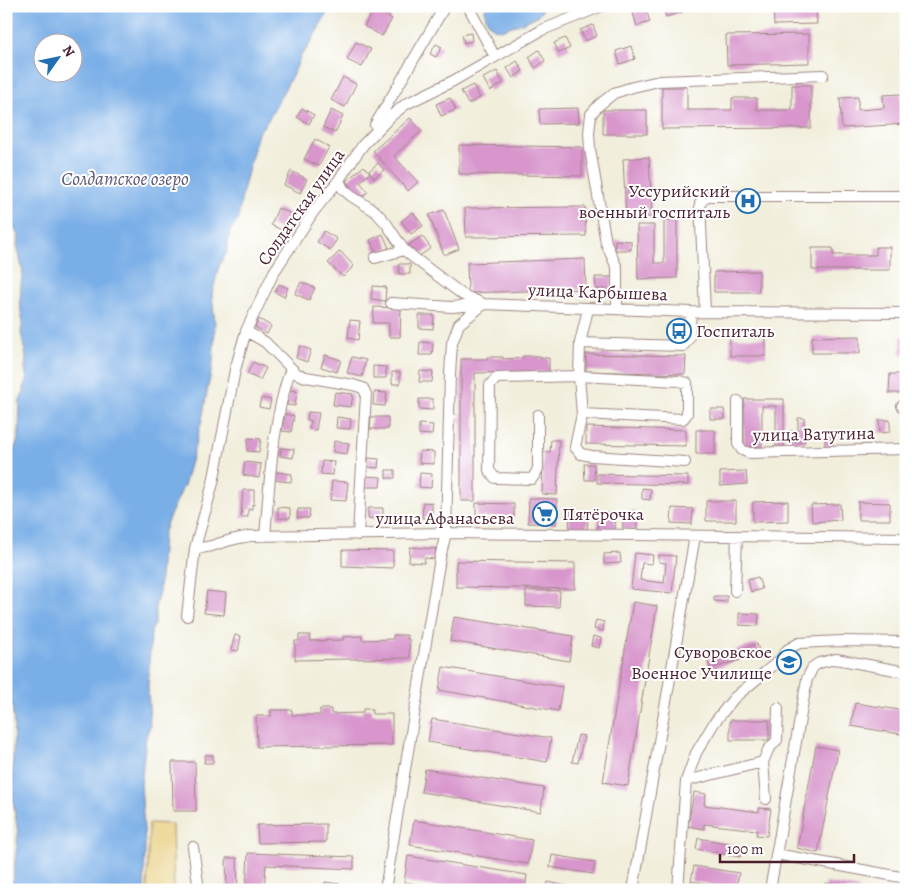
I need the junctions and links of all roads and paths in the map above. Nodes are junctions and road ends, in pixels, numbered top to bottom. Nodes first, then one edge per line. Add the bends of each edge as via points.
1 (445, 6) edge
2 (468, 6) edge
3 (602, 6) edge
4 (495, 57) junction
5 (823, 75) dead end
6 (363, 145) junction
7 (339, 180) junction
8 (906, 196) edge
9 (404, 250) junction
10 (375, 258) dead end
11 (391, 304) dead end
12 (484, 304) junction
13 (588, 309) junction
14 (617, 309) junction
15 (690, 312) junction
16 (705, 312) junction
17 (906, 312) edge
18 (246, 330) junction
19 (580, 343) junction
20 (291, 368) junction
21 (579, 376) junction
22 (738, 401) dead end
23 (582, 414) junction
24 (538, 415) dead end
25 (906, 449) edge
26 (685, 462) dead end
27 (446, 533) junction
28 (358, 534) junction
29 (265, 536) junction
30 (695, 536) junction
31 (737, 536) junction
32 (906, 538) edge
33 (195, 548) junction
34 (735, 591) dead end
35 (187, 616) dead end
36 (906, 642) edge
37 (906, 672) edge
38 (778, 708) dead end
39 (763, 762) junction
40 (686, 781) junction
41 (766, 799) dead end
42 (193, 847) dead end
43 (776, 854) junction
44 (906, 878) edge
45 (199, 890) edge
46 (385, 890) edge
47 (634, 890) edge
48 (678, 890) edge
49 (770, 890) edge

1 - 6 street
2 - 4 street
3 - 4 street, Солдатская улица via 542,30
4 - 6 street, Солдатская улица via 406,104
5 - 14 street via 659,81 614,93 591,114 590,149 606,243 616,268
6 - 7 street, Солдатская улица
7 - 9 street, улица Карбышева via 343,189 386,223
7 - 18 street, Солдатская улица via 288,249
8 - 16 street via 707,196 700,203
9 - 10 street
9 - 12 street, улица Карбышева via 463,295
11 - 12 street via 452,307
12 - 13 street, улица Карбышева
12 - 27 street via 459,324 452,343
13 - 14 street, улица Карбышева
13 - 19 street
14 - 15 street, улица Карбышева
15 - 16 street, улица Карбышева
15 - 19 street via 689,338 683,346
16 - 17 street, улица Карбышева
18 - 20 street via 265,342
18 - 33 street, Солдатская улица via 213,483
19 - 21 street
20 - 28 street via 306,377 363,388 366,394
20 - 29 street via 277,416
21 - 23 street
21 - 23 street via 687,383 687,414 684,419
21 - 24 street via 497,378 490,385 489,470 495,478 532,479 538,469
22 - 25 street, улица Ватутина via 738,444 749,453
23 - 26 street via 576,447 581,454
27 - 28 street, улица Афанасьева
27 - 30 street, улица Афанасьева
27 - 46 street
28 - 29 street, улица Афанасьева
29 - 33 street, улица Афанасьева via 250,536
30 - 31 street, улица Афанасьева
30 - 47 street
31 - 32 street, улица Афанасьева
31 - 34 street
33 - 35 street, Солдатская улица
36 - 40 street via 807,642 787,650 781,659 734,698 714,723 696,753
37 - 43 street via 836,659 813,667 807,679
38 - 39 street via 777,740
39 - 40 street
39 - 41 street
40 - 48 street
42 - 45 street
43 - 44 street
43 - 49 street

